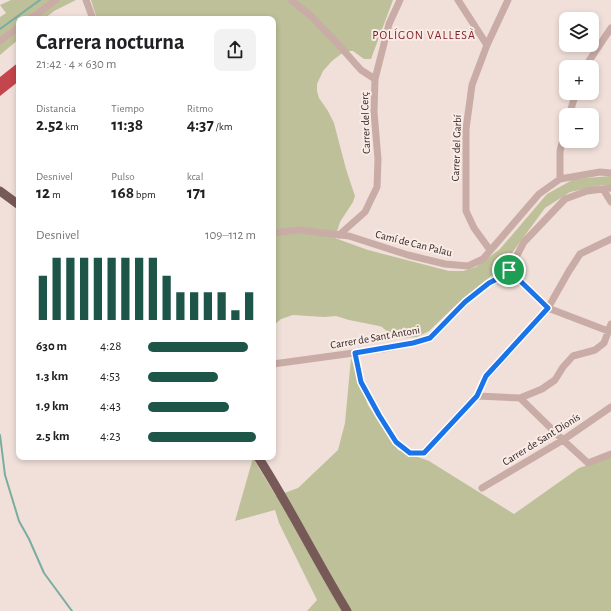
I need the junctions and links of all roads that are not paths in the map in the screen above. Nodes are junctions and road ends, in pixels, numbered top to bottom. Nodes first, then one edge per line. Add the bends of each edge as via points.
1 (56, 0) edge
2 (86, 0) edge
3 (291, 0) edge
4 (400, 0) edge
5 (458, 0) edge
6 (508, 0) edge
7 (34, 16) edge
8 (92, 16) edge
9 (611, 28) edge
10 (16, 29) edge
11 (0, 42) edge
12 (488, 45) junction
13 (590, 60) edge
14 (375, 79) junction
15 (561, 148) edge
16 (611, 173) edge
17 (560, 179) junction
18 (611, 188) edge
19 (603, 189) junction
20 (0, 191) edge
21 (611, 202) edge
22 (16, 203) edge
23 (276, 233) edge
24 (339, 235) junction
25 (611, 239) edge
26 (490, 250) junction
27 (509, 270) junction
28 (548, 308) junction
29 (609, 328) edge
30 (355, 353) junction
31 (276, 364) edge
32 (477, 396) junction
33 (520, 398) junction
34 (611, 407) edge
35 (563, 440) junction
36 (611, 454) edge
37 (260, 460) edge
38 (482, 488) dead end
39 (347, 611) edge

1 - 7 street
2 - 8 street
3 - 14 street via 312,17 361,70
4 - 14 street, Carrer del Cerç via 389,24
5 - 12 street
6 - 12 street, Carrer del Garbí
9 - 13 street
10 - 11 street
12 - 26 street, Carrer del Garbí via 472,85 466,129 466,211 474,228
14 - 24 street, Carrer del Cerç via 377,187 365,212
15 - 17 street
16 - 17 street, Camí de Can Palau via 600,172
17 - 26 street, Camí de Can Palau via 539,194
18 - 19 street, Carrer de Sant Antoni
19 - 21 street
19 - 27 street, Carrer de Sant Antoni via 587,191 565,199 524,242
20 - 22 main road
23 - 24 street, Camí de Can Palau via 299,230
24 - 26 street, Camí de Can Palau via 445,264 468,266 483,258
25 - 28 street via 580,254
27 - 28 street
27 - 30 street, Carrer de Sant Antoni via 507,274 489,283 465,302 430,338
28 - 29 street
28 - 32 street via 486,376
29 - 33 street via 604,343 595,350 573,356 554,380 542,389
30 - 31 street, Carrer de Sant Antoni
30 - 32 street via 361,382 379,415 396,442 410,453 424,453
32 - 33 street
33 - 35 street
34 - 35 street, Carrer de Sant Dionís
35 - 36 street via 588,463
35 - 38 street, Carrer de Sant Dionís
37 - 39 main road

